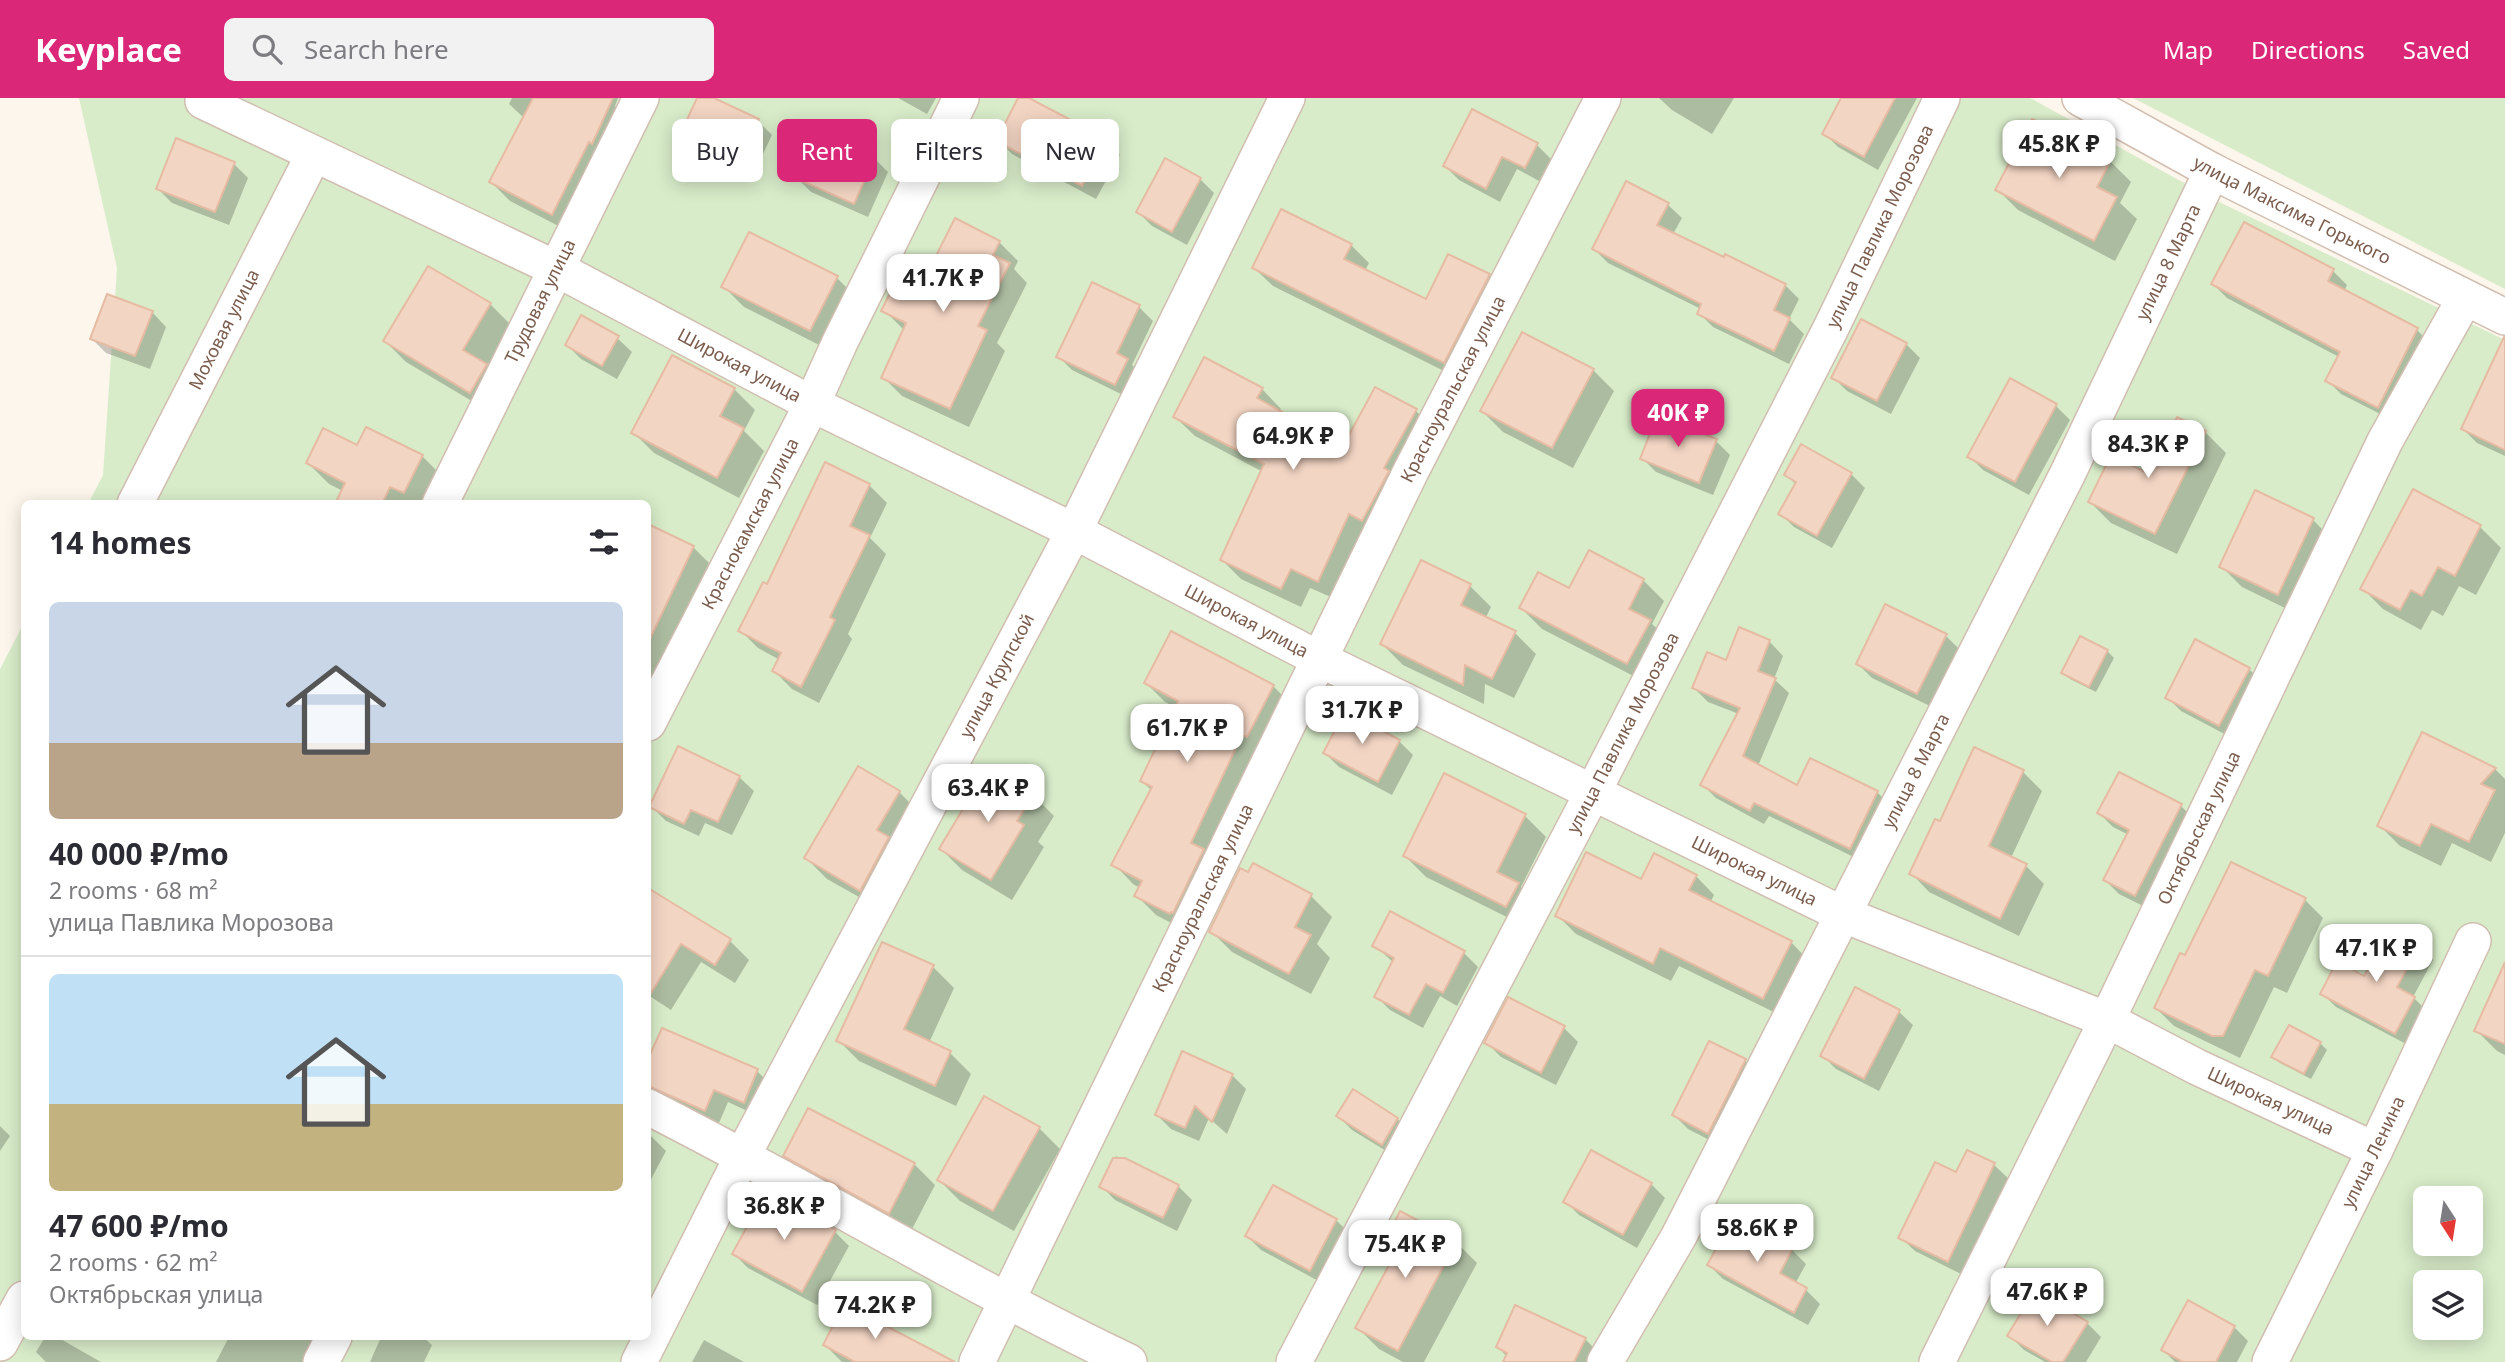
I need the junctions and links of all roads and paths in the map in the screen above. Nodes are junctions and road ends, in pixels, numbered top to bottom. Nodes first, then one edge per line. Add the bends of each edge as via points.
1 (641, 98) edge
2 (961, 98) edge
3 (1287, 98) edge
4 (1603, 98) edge
5 (1941, 98) edge
6 (2080, 98) edge
7 (203, 102) dead end
8 (314, 154) junction
9 (2212, 171) junction
10 (557, 269) junction
11 (2465, 298) junction
12 (2505, 317) edge
13 (812, 404) junction
14 (137, 500) edge
15 (442, 500) edge
16 (1074, 531) junction
17 (1319, 659) junction
18 (651, 717) edge
19 (1593, 792) junction
20 (1842, 914) junction
21 (2473, 941) dead end
22 (2107, 1020) junction
23 (651, 1109) edge
24 (2375, 1150) junction
25 (743, 1155) junction
26 (1008, 1301) junction
27 (21, 1304) edge
28 (651, 1338) edge
29 (332, 1340) edge
30 (650, 1340) edge
31 (0, 1343) edge
32 (321, 1362) edge
33 (639, 1362) edge
34 (977, 1362) edge
35 (1129, 1362) edge
36 (1294, 1362) edge
37 (1605, 1362) edge
38 (1937, 1362) edge
39 (2270, 1362) edge

1 - 10 street, Трудовая улица
2 - 13 street, Краснокамская улица
3 - 16 street, улица Крупской
4 - 17 street, Красноуральская улица via 1410,471
5 - 19 street, улица Павлика Морозова via 1830,328
6 - 9 street, улица Максима Горького
7 - 8 street, Широкая улица
8 - 10 street, Широкая улица
8 - 14 street, Моховая улица
9 - 11 street, улица Максима Горького
9 - 20 street, улица 8 Марта via 2067,475
10 - 13 street, Широкая улица
10 - 15 street, Трудовая улица
11 - 12 street, улица Максима Горького
11 - 22 street, Октябрьская улица via 2385,441
13 - 16 street, Широкая улица
13 - 18 street, Краснокамская улица
16 - 17 street, Широкая улица
16 - 25 street, улица Крупской
17 - 19 street, Широкая улица
17 - 26 street, Красноуральская улица
19 - 20 street, Широкая улица
19 - 36 street, улица Павлика Морозова
20 - 22 street, Широкая улица
20 - 37 street, улица 8 Марта via 1679,1236
21 - 24 street, улица Ленина
22 - 24 street, Широкая улица via 2197,1068
22 - 38 street, Октябрьская улица
23 - 25 street
24 - 39 street, улица Ленина
25 - 26 street
25 - 28 street, улица Крупской
26 - 34 street, Красноуральская улица
26 - 35 street
27 - 31 street
29 - 32 street
30 - 33 street, улица Крупской

